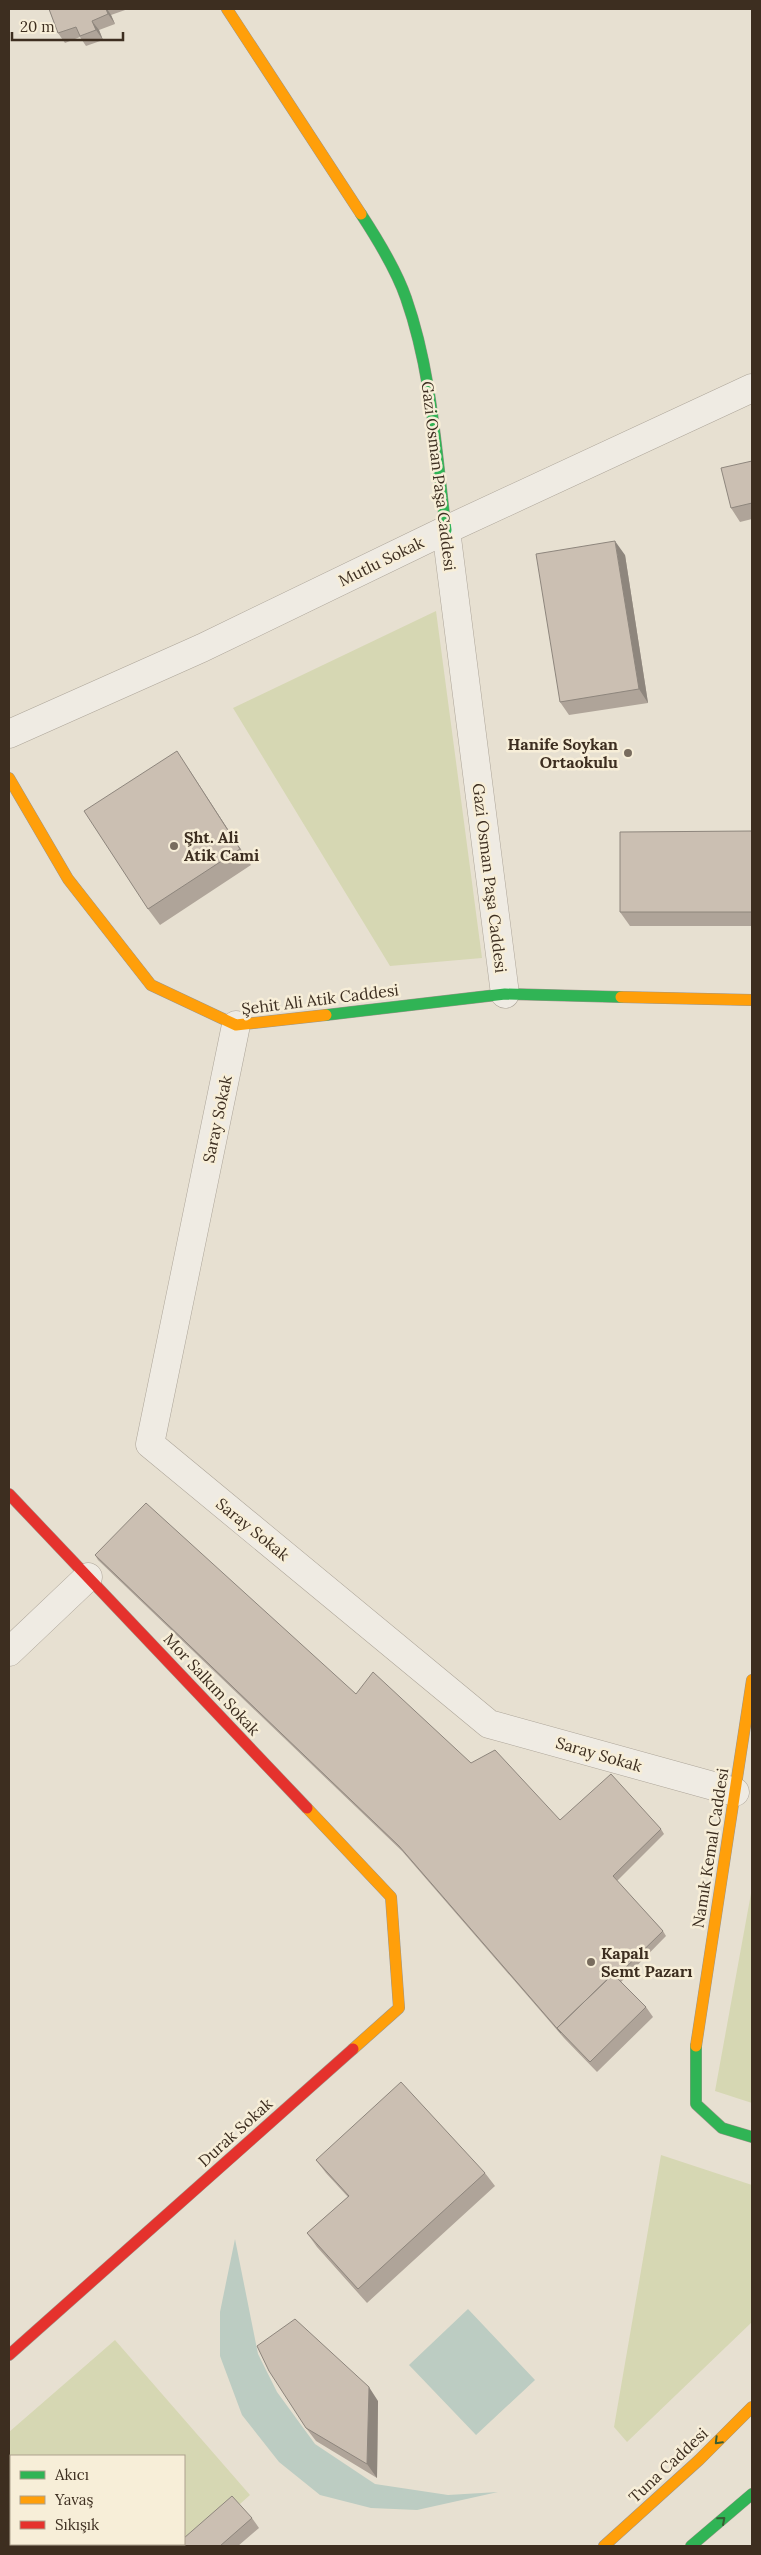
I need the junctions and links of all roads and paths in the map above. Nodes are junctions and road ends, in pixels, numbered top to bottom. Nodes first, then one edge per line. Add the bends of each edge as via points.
1 (227, 9) edge
2 (752, 388) edge
3 (446, 530) junction
4 (9, 734) edge
5 (9, 778) edge
6 (504, 994) junction
7 (752, 1000) edge
8 (236, 1025) junction
9 (9, 1494) edge
10 (88, 1577) junction
11 (9, 1652) edge
12 (752, 1680) edge
13 (735, 1792) junction
14 (391, 1897) joint
15 (752, 2137) edge
16 (9, 2355) edge
17 (752, 2407) edge
18 (752, 2494) edge
19 (604, 2546) edge
20 (691, 2546) edge

1 - 3 street, Gazi Osman Paşa Caddesi via 377,238 406,297 425,365
2 - 3 street, Mutlu Sokak
3 - 4 street, Mutlu Sokak via 202,648
3 - 6 street, Gazi Osman Paşa Caddesi
5 - 8 street, Şehit Ali Atik Caddesi via 68,879 152,985
6 - 7 street, Şehit Ali Atik Caddesi
6 - 8 street, Şehit Ali Atik Caddesi
8 - 13 street, Saray Sokak via 150,1444 489,1724
9 - 10 street, Mor Salkım Sokak
10 - 11 street
10 - 14 street, Mor Salkım Sokak
12 - 13 street, Namık Kemal Caddesi
13 - 15 street, Namık Kemal Caddesi via 696,2042 696,2104 722,2128
14 - 16 street, Durak Sokak via 399,2008
17 -> 19 street, Tuna Caddesi
20 -> 18 street

